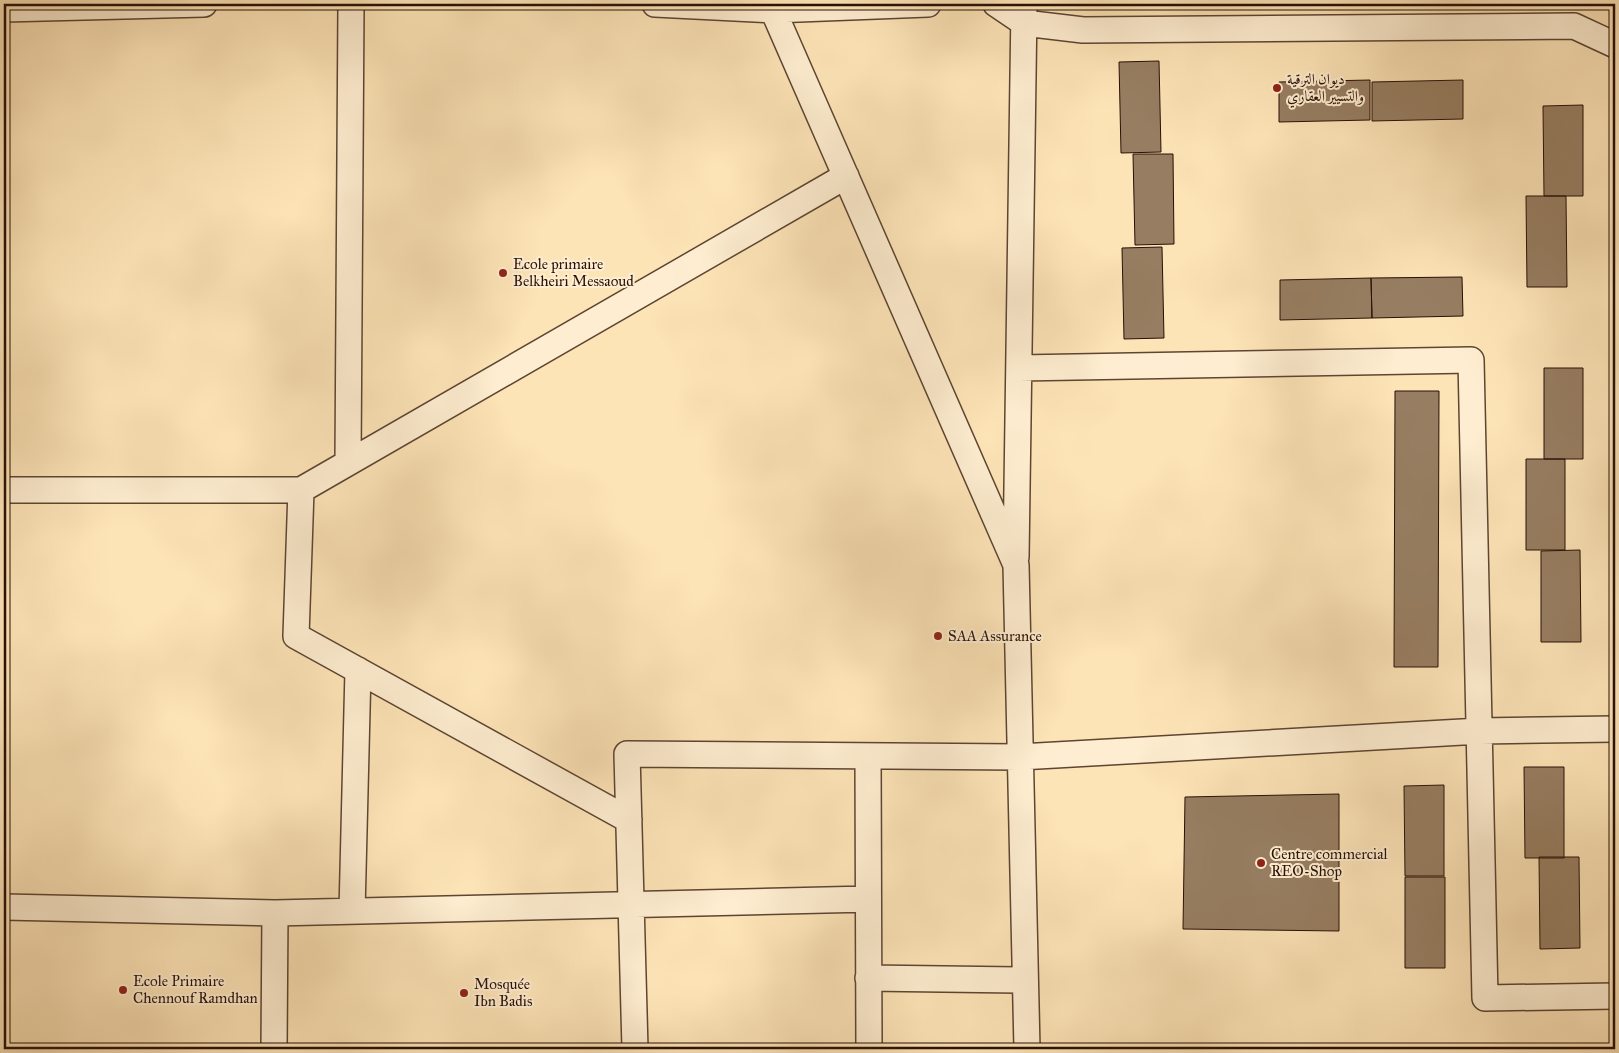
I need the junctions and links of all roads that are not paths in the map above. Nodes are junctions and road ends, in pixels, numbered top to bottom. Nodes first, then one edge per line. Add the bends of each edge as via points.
1 (204, 4) edge
2 (351, 4) edge
3 (655, 4) edge
4 (928, 4) edge
5 (996, 4) edge
6 (4, 8) edge
7 (773, 10) junction
8 (1024, 13) edge
9 (1615, 45) edge
10 (846, 176) junction
11 (1019, 368) junction
12 (348, 462) junction
13 (4, 490) edge
14 (301, 490) junction
15 (1016, 565) junction
16 (358, 670) junction
17 (1615, 729) edge
18 (1480, 731) junction
19 (868, 756) junction
20 (1020, 757) junction
21 (629, 820) junction
22 (868, 898) junction
23 (632, 904) junction
24 (4, 907) edge
25 (352, 911) junction
26 (276, 913) junction
27 (868, 978) junction
28 (1025, 980) junction
29 (1615, 996) edge
30 (274, 1049) edge
31 (636, 1049) edge
32 (869, 1049) edge
33 (1027, 1049) edge

1 - 6 street
2 - 12 street
3 - 7 street
4 - 7 street
5 - 8 street
7 - 10 street
8 - 9 street via 1083,30 1574,26
8 - 11 street
10 - 12 street
10 - 15 street
11 - 15 street
11 - 18 street via 1470,360
12 - 14 street
13 - 14 street
14 - 16 street via 296,636
15 - 20 street
16 - 21 street
16 - 25 street
17 - 18 street
18 - 20 street
18 - 29 street via 1485,998
19 - 20 street
19 - 21 street via 627,754
19 - 22 street
20 - 28 street
21 - 23 street
22 - 23 street
22 - 27 street
23 - 25 street
23 - 31 street
24 - 26 street
25 - 26 street
26 - 30 street
27 - 28 street
27 - 32 street
28 - 33 street

